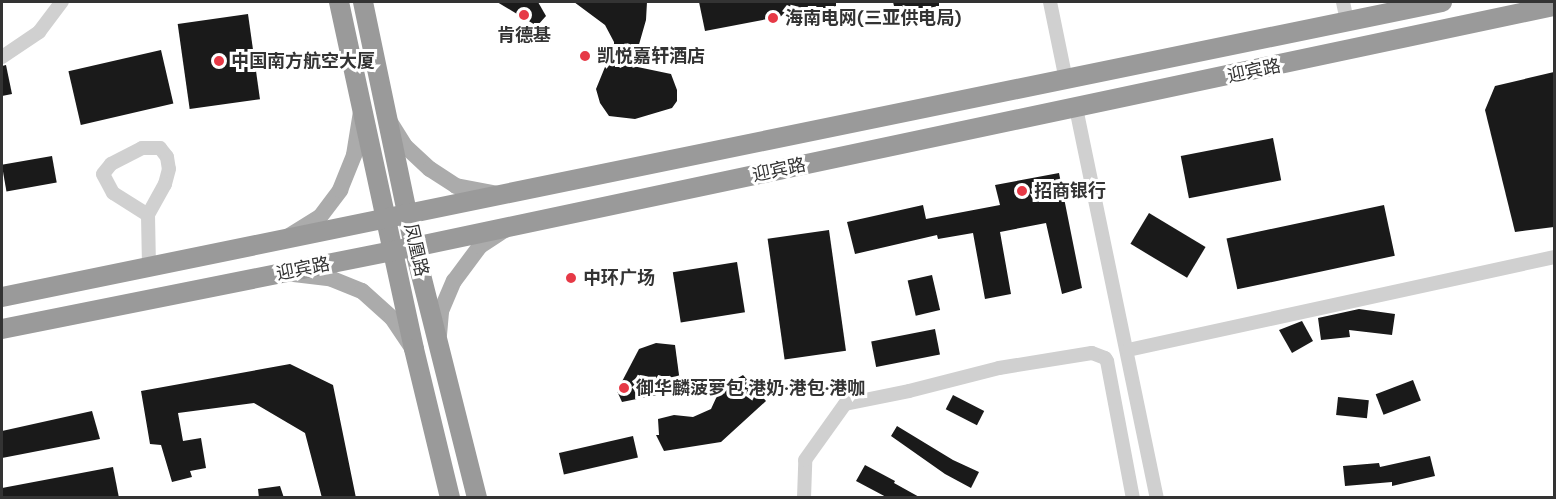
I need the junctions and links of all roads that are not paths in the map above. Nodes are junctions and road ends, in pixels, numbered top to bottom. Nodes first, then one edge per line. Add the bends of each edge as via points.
1 (62, 2) edge
2 (339, 2) edge
3 (363, 2) edge
4 (1050, 2) edge
5 (1343, 2) edge
6 (1442, 2) edge
7 (1554, 6) edge
8 (1347, 21) junction
9 (2, 57) edge
10 (1066, 80) junction
11 (362, 105) junction
12 (1076, 108) junction
13 (387, 116) junction
14 (505, 196) junction
15 (148, 215) junction
16 (408, 216) junction
17 (387, 220) junction
18 (510, 227) junction
19 (280, 242) junction
20 (414, 247) junction
21 (394, 251) junction
22 (1554, 257) edge
23 (149, 268) junction
24 (284, 272) junction
25 (2, 297) edge
26 (2, 329) edge
27 (438, 342) junction
28 (414, 349) junction
29 (1128, 350) junction
30 (450, 498) edge
31 (477, 498) edge
32 (804, 498) edge
33 (1134, 498) edge
34 (1157, 498) edge

1 - 9 street via 39,32
2 - 11 highway, 凤凰路
3 - 13 highway, 凤凰路
4 - 10 street
5 - 8 street
6 - 8 highway, 迎宾路
7 - 12 highway, 迎宾路
8 - 10 highway, 迎宾路
10 - 14 highway, 迎宾路
11 - 17 highway, 凤凰路
11 - 19 main road via 354,155 340,190 320,217
12 - 18 highway, 迎宾路
12 - 29 street
13 - 14 main road via 405,146 430,169 456,186
13 - 16 highway, 凤凰路
14 - 16 highway, 迎宾路
15 - 15 street via 169,168 160,148 142,148 111,164 103,174 113,193
15 - 23 street
16 - 17 highway, 迎宾路
16 - 20 highway, 凤凰路
17 - 19 highway, 迎宾路
17 - 21 highway, 凤凰路
18 - 20 highway, 迎宾路
18 - 27 main road via 480,246 454,281 441,311
19 - 23 highway, 迎宾路
20 - 21 highway, 迎宾路
20 - 27 highway, 凤凰路
21 - 24 highway, 迎宾路
21 - 28 highway, 凤凰路
22 - 29 street
23 - 25 highway, 迎宾路
24 - 26 highway, 迎宾路
24 - 28 main road via 332,279 362,291 392,318
27 - 31 highway, 凤凰路
28 - 30 highway, 凤凰路
29 - 34 street
32 - 33 street via 805,460 845,404 999,368 1092,353 1107,361

